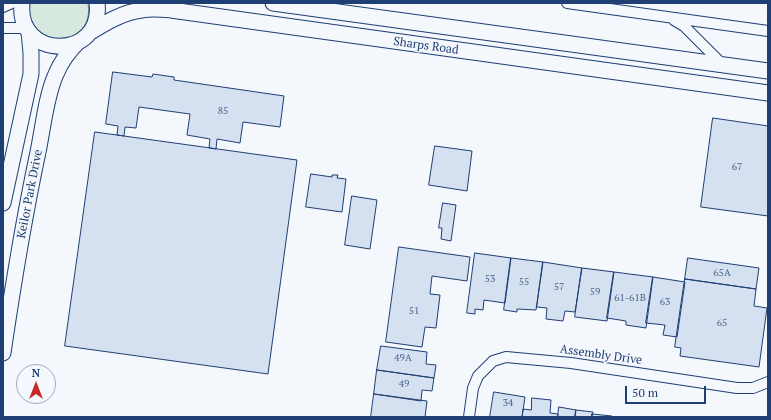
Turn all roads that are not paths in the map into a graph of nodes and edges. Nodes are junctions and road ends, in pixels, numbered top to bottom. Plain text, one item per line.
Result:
1 (12, 3) edge
2 (22, 3) edge
3 (97, 3) edge
4 (273, 3) edge
5 (567, 3) edge
6 (3, 7) edge
7 (671, 17) junction
8 (3, 28) edge
9 (28, 30) junction
10 (768, 31) edge
11 (84, 38) junction
12 (724, 66) junction
13 (768, 71) edge
14 (768, 93) edge
15 (3, 203) edge
16 (3, 353) edge
17 (768, 382) edge
18 (469, 417) edge

1 - 6 street
2 - 9 main road, Keilor Park Drive
3 - 11 main road
4 - 12 main road, Sharps Road
5 - 7 street
7 - 10 street
7 - 12 street
8 - 9 street
9 - 11 main road
9 - 15 main road, Keilor Park Drive
11 - 14 main road, Sharps Road
11 - 16 main road, Keilor Park Drive
12 - 13 main road, Sharps Road
17 - 18 street, Assembly Drive

